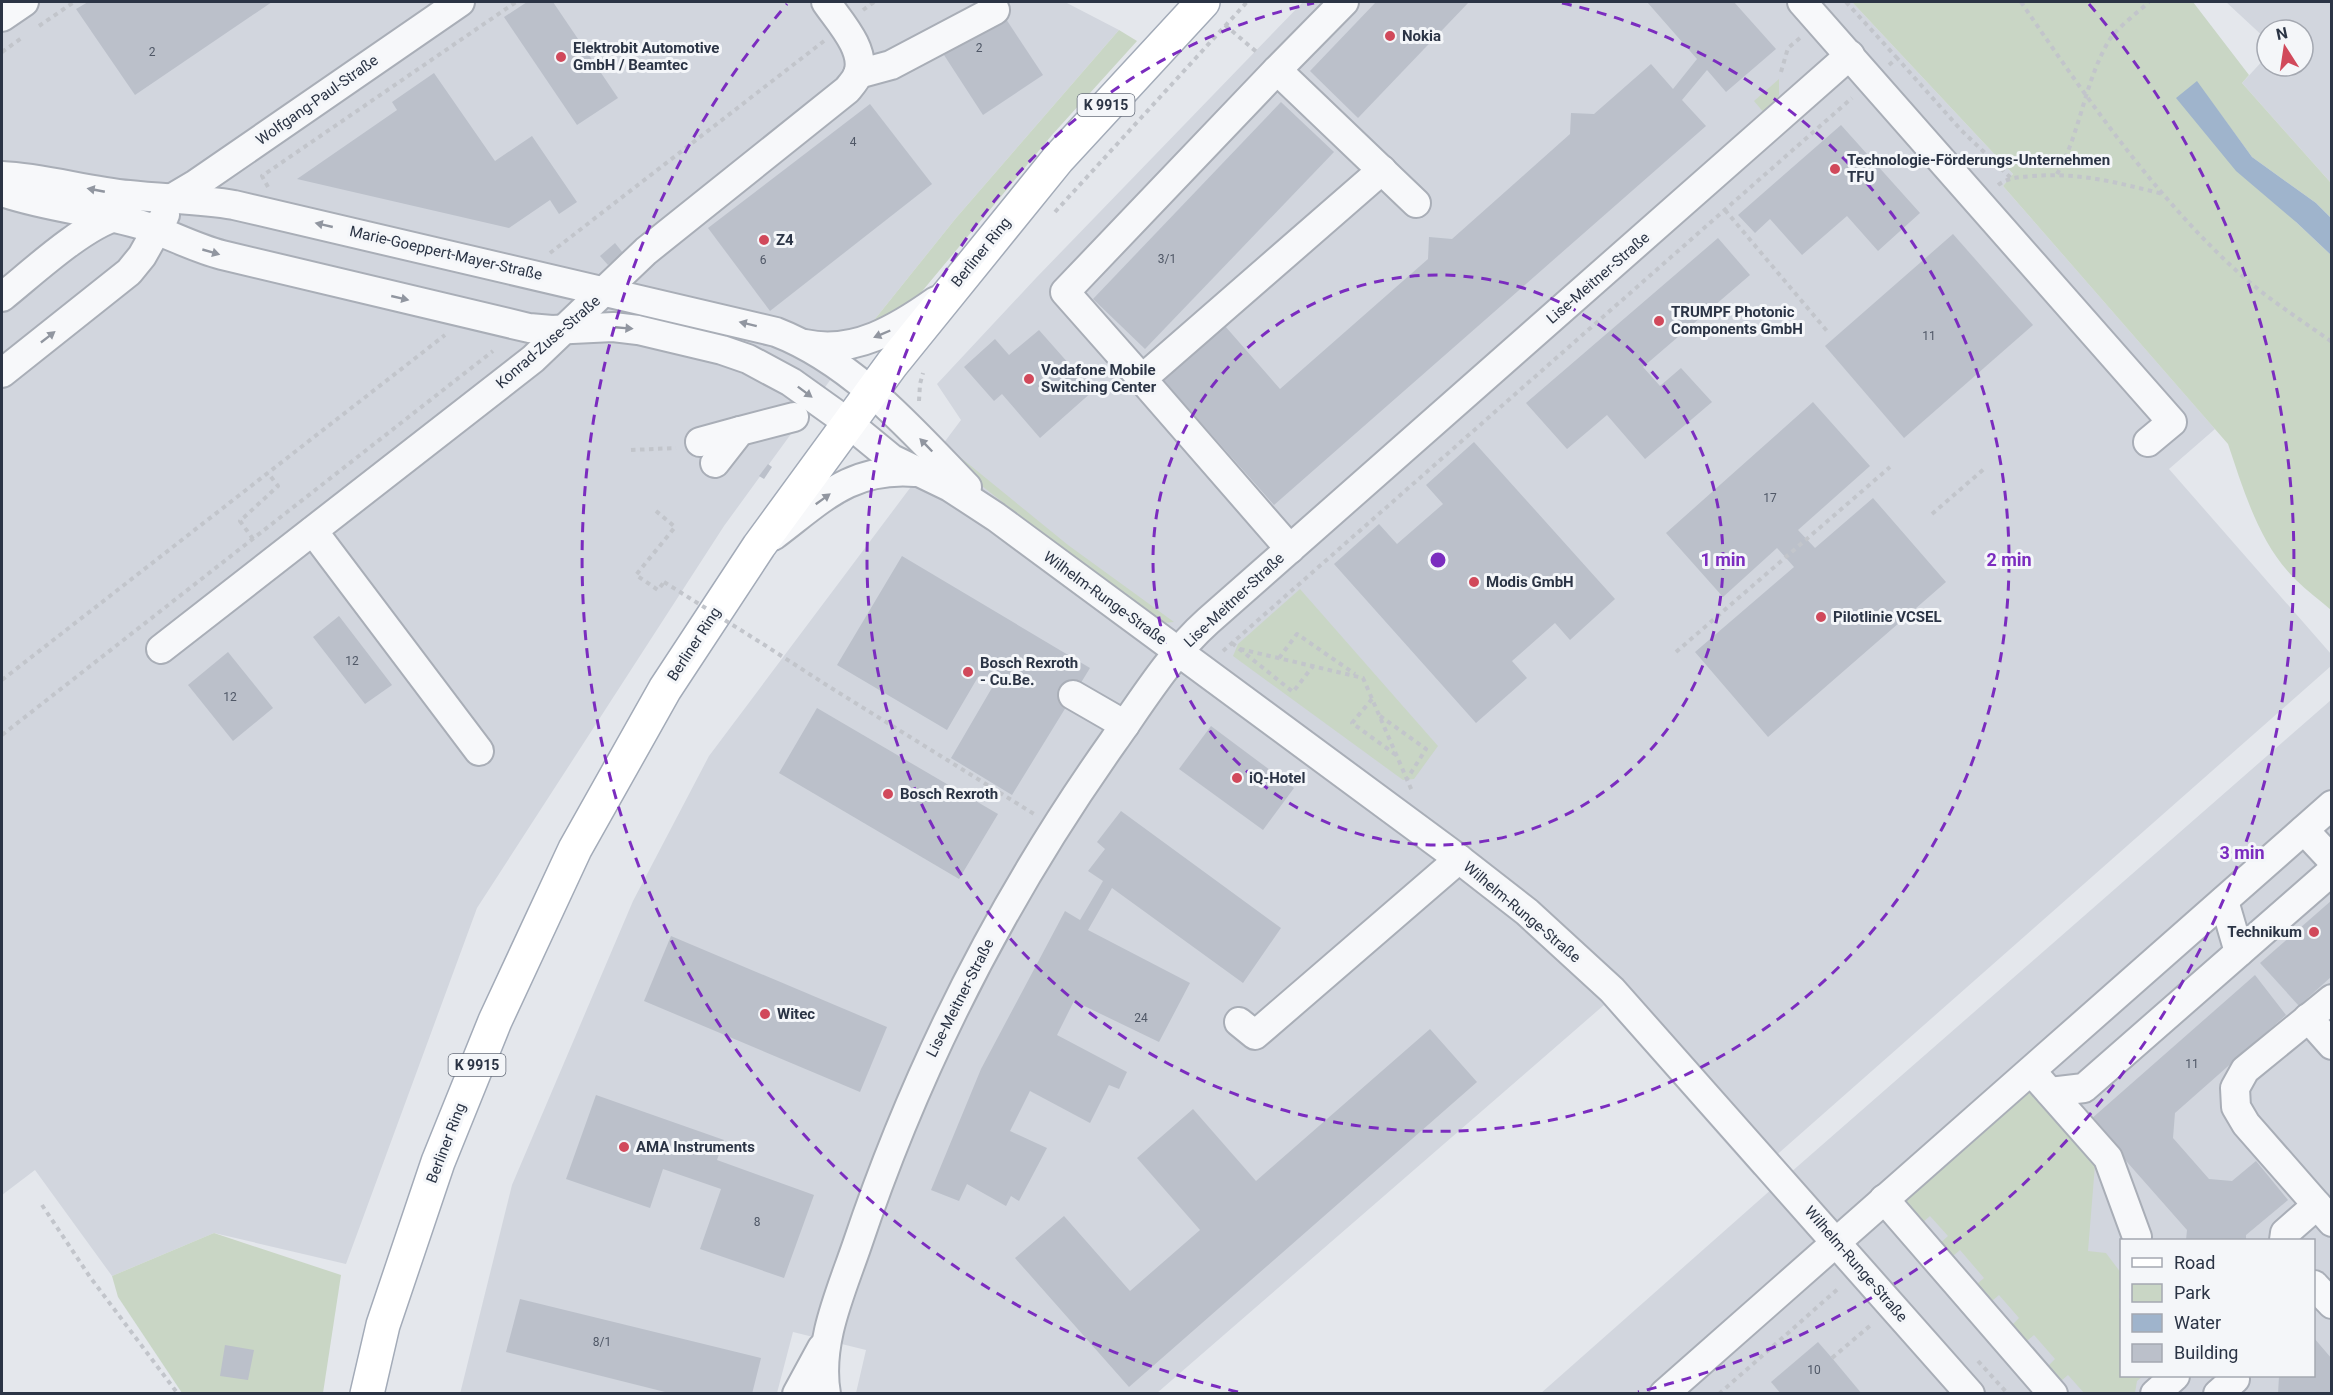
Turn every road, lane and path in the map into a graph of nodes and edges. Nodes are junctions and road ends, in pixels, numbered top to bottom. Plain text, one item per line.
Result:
1 (24, 2) edge
2 (460, 2) edge
3 (516, 2) edge
4 (826, 2) edge
5 (1203, 2) edge
6 (1247, 2) edge
7 (1344, 2) edge
8 (1802, 2) edge
9 (1846, 2) edge
10 (2021, 2) edge
11 (2149, 2) edge
12 (995, 10) dead end
13 (2, 17) edge
14 (1225, 25) junction
15 (843, 26) junction
16 (1850, 56) junction
17 (1897, 58) junction
18 (1277, 70) junction
19 (858, 74) junction
20 (1872, 80) junction
21 (2085, 96) junction
22 (1382, 170) junction
23 (2057, 174) junction
24 (2, 176) edge
25 (262, 176) dead end
26 (2, 192) edge
27 (2164, 194) junction
28 (175, 198) junction
29 (1416, 203) dead end
30 (1725, 210) junction
31 (1053, 214) dead end
32 (110, 218) junction
33 (156, 231) junction
34 (526, 272) junction
35 (606, 291) junction
36 (949, 292) junction
37 (2, 297) edge
38 (471, 315) junction
39 (565, 330) junction
40 (1827, 331) dead end
41 (2331, 342) edge
42 (803, 343) junction
43 (493, 351) dead end
44 (926, 370) dead end
45 (2, 373) edge
46 (1142, 380) junction
47 (870, 391) junction
48 (920, 401) dead end
49 (794, 417) dead end
50 (847, 422) junction
51 (2148, 442) dead end
52 (631, 450) dead end
53 (699, 451) joint
54 (1890, 467) dead end
55 (1984, 469) dead end
56 (268, 473) junction
57 (923, 474) junction
58 (656, 511) dead end
59 (1932, 514) dead end
60 (996, 517) junction
61 (313, 531) junction
62 (254, 539) junction
63 (759, 546) junction
64 (1290, 549) junction
65 (1232, 643) junction
66 (161, 649) dead end
67 (1240, 649) junction
68 (1223, 651) dead end
69 (1179, 652) junction
70 (1676, 652) dead end
71 (1279, 658) junction
72 (1313, 666) junction
73 (1358, 676) junction
74 (2, 680) edge
75 (1073, 695) dead end
76 (1372, 699) junction
77 (1380, 716) junction
78 (1125, 725) junction
79 (2, 735) edge
80 (479, 751) dead end
81 (1396, 755) junction
82 (1407, 779) junction
83 (1414, 794) dead end
84 (2331, 805) edge
85 (1055, 827) junction
86 (2304, 830) junction
87 (1459, 859) junction
88 (2331, 860) edge
89 (2331, 871) edge
90 (2224, 901) junction
91 (2239, 952) junction
92 (2331, 999) edge
93 (2308, 1018) junction
94 (1239, 1022) dead end
95 (2331, 1045) edge
96 (2031, 1071) junction
97 (2050, 1092) junction
98 (1884, 1199) junction
99 (42, 1204) dead end
100 (2324, 1214) edge
101 (2137, 1237) dead end
102 (2284, 1239) edge
103 (1836, 1241) junction
104 (2315, 1286) edge
105 (1840, 1287) dead end
106 (2331, 1304) edge
107 (1872, 1324) dead end
108 (825, 1344) junction
109 (1832, 1358) dead end
110 (2174, 1377) edge
111 (2232, 1377) edge
112 (178, 1394) edge
113 (367, 1394) edge
114 (797, 1394) edge
115 (826, 1394) edge
116 (1664, 1394) edge
117 (1719, 1394) edge
118 (1970, 1394) edge
119 (2053, 1394) edge
120 (2155, 1394) edge
121 (2218, 1394) edge

1 - 13 street
2 - 28 street, Wolfgang-Paul-Straße
3 - 25 path
4 - 15 street
5 - 36 main road, Berliner Ring / K 9915
6 - 14 path
7 - 18 street
8 - 16 street
9 - 17 path
10 - 21 path
11 - 21 path
12 - 19 street
14 - 18 path
14 - 31 path
15 - 19 street
15 - 34 path
16 - 20 street
16 - 64 street, Lise-Meitner-Straße
17 - 20 path
17 - 23 path
18 - 22 street
18 - 46 street
19 - 35 street, Konrad-Zuse-Straße
20 - 30 path
20 - 51 street
21 - 23 path
21 - 27 path
22 - 29 street
22 - 46 street
23 - 27 path
28 -> 24 street, Marie-Goeppert-Mayer-Straße
26 - 32 street
27 - 41 path
28 - 32 street, Wolfgang-Paul-Straße
28 - 33 street, Wolfgang-Paul-Straße
34 -> 28 street, Marie-Goeppert-Mayer-Straße
30 - 40 path
30 - 65 path
32 - 33 street
32 - 37 street, Wolfgang-Paul-Straße
33 -> 38 street
45 -> 33 street, Wolfgang-Paul-Straße
34 - 35 street, Marie-Goeppert-Mayer-Straße
35 - 39 street, Konrad-Zuse-Straße
42 -> 35 street, Marie-Goeppert-Mayer-Straße
36 -> 42 street
36 - 47 main road, Berliner Ring / K 9915
38 - 39 street
38 - 56 path
39 -> 50 street
39 - 61 street, Konrad-Zuse-Straße
42 - 47 street, Marie-Goeppert-Mayer-Straße
43 - 62 path
44 - 48 path
46 - 64 street
47 - 50 main road, Berliner Ring
60 -> 47 street, Wilhelm-Runge-Straße
49 - 53 street
50 - 57 street, Wilhelm-Runge-Straße
50 - 63 main road, Berliner Ring / K 9915
52 - 53 path
54 - 70 path
55 - 59 path
56 - 62 path
56 - 74 path
57 - 60 street, Wilhelm-Runge-Straße
63 -> 57 street, Wilhelm-Runge-Straße
58 - 85 path, bridge
60 - 69 street, Wilhelm-Runge-Straße
61 - 66 street, Konrad-Zuse-Straße
61 - 80 street
62 - 79 path
63 - 113 main road, Berliner Ring / K 9915
64 - 69 street, Lise-Meitner-Straße
65 - 67 path
65 - 68 path
67 - 71 path
67 - 72 path
69 - 78 street, Lise-Meitner-Straße
69 - 87 street, Wilhelm-Runge-Straße
71 - 72 path
71 - 73 path
72 - 73 path
73 - 76 path
75 - 78 street
76 - 77 path
76 - 81 path
77 - 81 path
77 - 82 path
78 - 85 street, Lise-Meitner-Straße
81 - 82 path
82 - 83 path
84 - 86 street
85 - 108 street, Lise-Meitner-Straße
86 - 88 street
86 - 90 street
87 - 94 street
87 - 103 street, Wilhelm-Runge-Straße
89 - 91 street
90 - 91 street
90 - 96 street
91 - 97 street
92 - 93 street
93 - 95 street
93 - 100 street
96 - 97 street
96 - 98 street
97 - 101 street
98 - 103 street
98 - 119 street
99 - 112 path
100 - 102 street
103 - 116 street
103 - 118 street, Wilhelm-Runge-Straße
104 - 106 street
105 - 117 path
107 - 109 path
108 - 114 street, Lise-Meitner-Straße
108 - 115 street, Lise-Meitner-Straße
110 - 120 street
111 - 121 street

